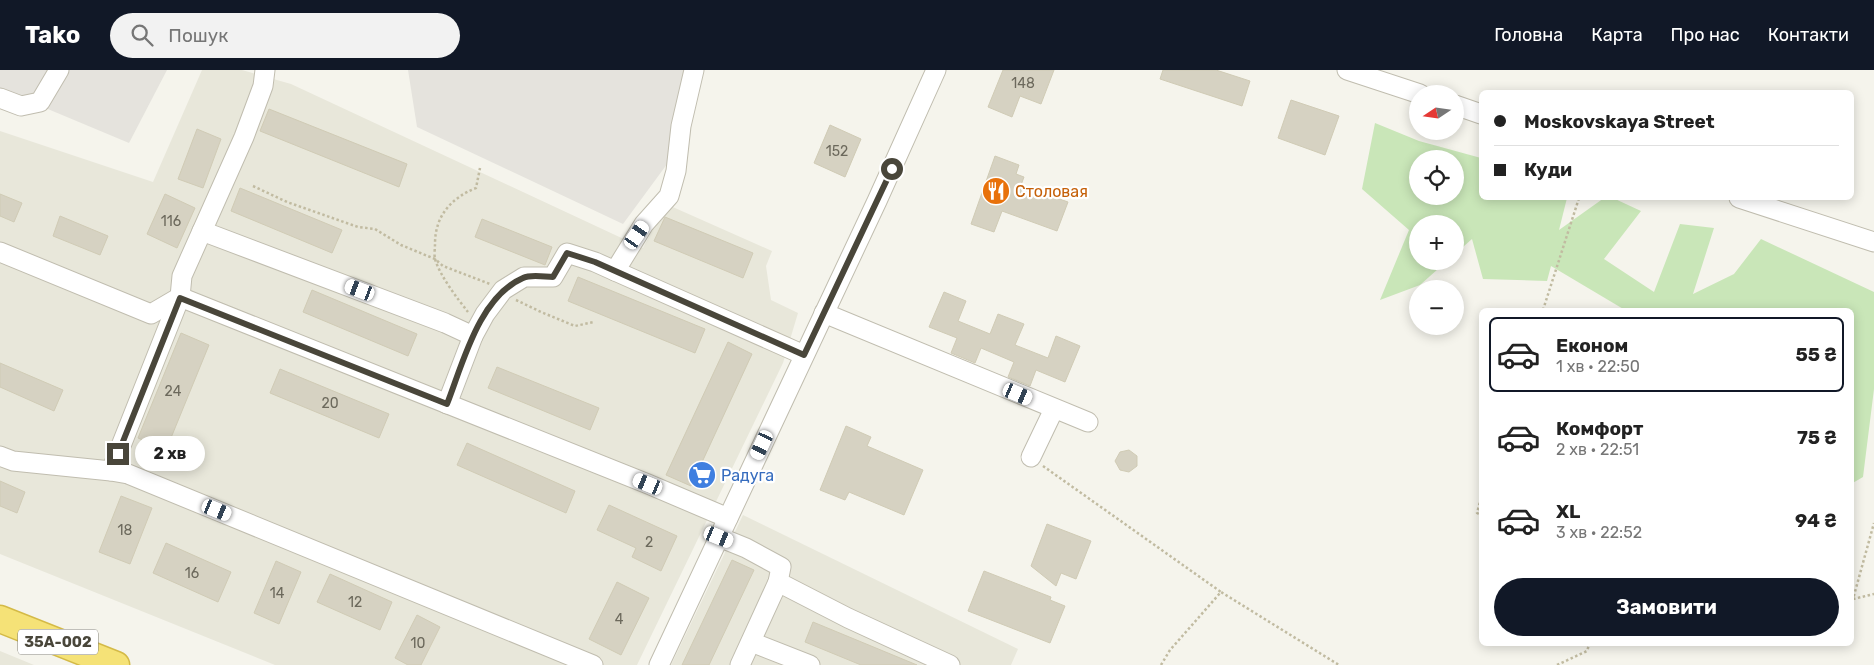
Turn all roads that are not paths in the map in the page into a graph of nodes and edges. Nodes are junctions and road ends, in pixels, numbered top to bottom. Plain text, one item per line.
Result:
1 (59, 70) edge
2 (265, 70) edge
3 (694, 70) edge
4 (936, 70) edge
5 (1347, 70) edge
6 (1409, 90) edge
7 (0, 98) edge
8 (1464, 108) edge
9 (1479, 113) edge
10 (1745, 200) edge
11 (202, 230) junction
12 (1874, 242) edge
13 (0, 252) edge
14 (615, 271) junction
15 (180, 298) junction
16 (824, 313) junction
17 (476, 330) junction
18 (804, 355) junction
19 (447, 404) junction
20 (1054, 409) junction
21 (1088, 422) dead end
22 (0, 456) edge
23 (1031, 457) road end
24 (111, 471) junction
25 (728, 518) junction
26 (719, 537) junction
27 (778, 582) junction
28 (0, 619) edge
29 (751, 642) junction
30 (116, 665) edge
31 (593, 665) edge
32 (659, 665) edge
33 (740, 665) edge
34 (810, 665) edge
35 (950, 665) edge

1 - 7 street
2 - 11 street
3 - 14 street
4 - 16 street
5 - 6 street
8 - 9 street
10 - 12 street
11 - 15 street
11 - 17 street
13 - 15 street
14 - 17 street
14 - 18 street
15 - 19 street
15 - 24 street
16 - 18 street
16 - 20 street
17 - 19 street
18 - 25 street
19 - 25 street
20 - 21 street
20 - 23 street
22 - 24 street
24 - 31 street
25 - 26 street
26 - 27 street
26 - 32 street
27 - 29 street
27 - 35 street
28 - 30 highway, 35А-002
29 - 33 street
29 - 34 street

